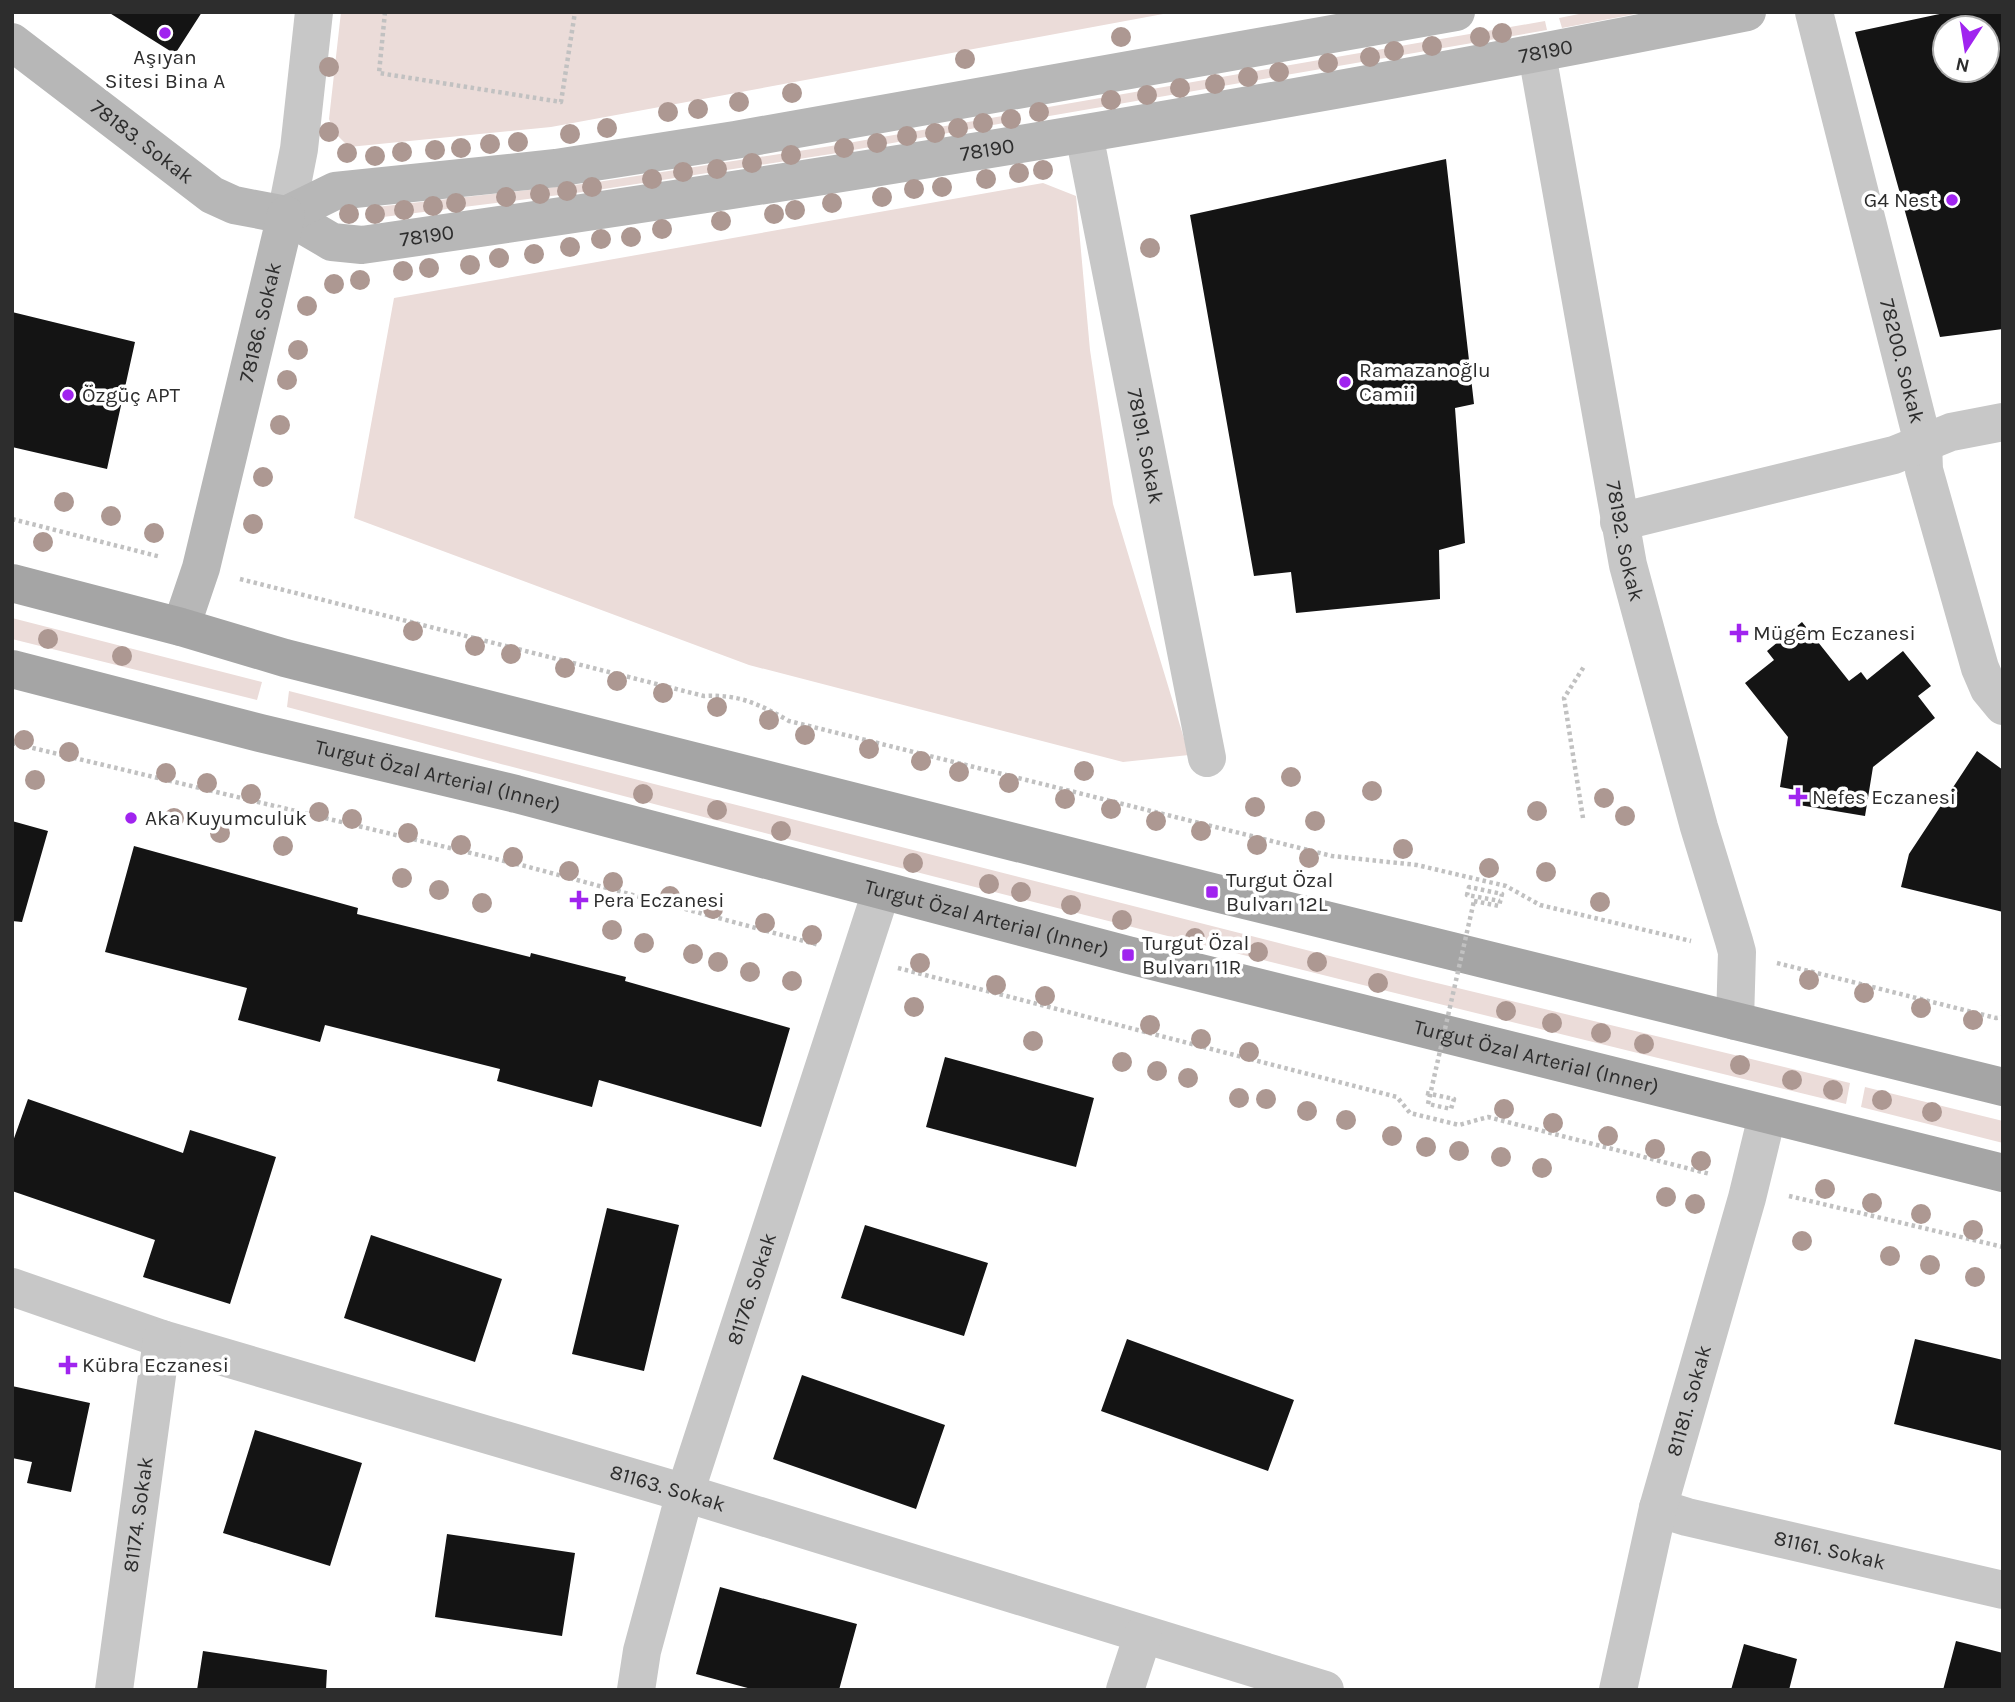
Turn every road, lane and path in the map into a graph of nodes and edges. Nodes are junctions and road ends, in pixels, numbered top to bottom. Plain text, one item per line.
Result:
1 (313, 12) edge
2 (385, 12) edge
3 (575, 12) edge
4 (1457, 12) edge
5 (1746, 12) edge
6 (1814, 12) edge
7 (12, 42) edge
8 (1537, 54) junction
9 (1084, 134) junction
10 (286, 215) junction
11 (2003, 422) edge
12 (1923, 443) junction
13 (12, 519) edge
14 (1619, 522) junction
15 (166, 558) dead end
16 (233, 577) dead end
17 (12, 583) edge
18 (181, 627) junction
19 (1585, 665) dead end
20 (12, 669) edge
21 (2003, 706) edge
22 (12, 743) edge
23 (1207, 758) dead end
24 (1583, 818) dead end
25 (881, 892) junction
26 (1500, 901) dead end
27 (1696, 943) dead end
28 (826, 947) dead end
29 (1768, 960) dead end
30 (899, 968) dead end
31 (2003, 1017) edge
32 (1735, 1021) junction
33 (2003, 1087) edge
34 (1426, 1093) dead end
35 (1767, 1116) junction
36 (2003, 1173) edge
37 (1721, 1177) dead end
38 (1780, 1194) dead end
39 (2003, 1247) edge
40 (12, 1287) edge
41 (162, 1339) junction
42 (685, 1493) junction
43 (1658, 1508) junction
44 (2003, 1590) edge
45 (1143, 1635) junction
46 (114, 1690) edge
47 (636, 1690) edge
48 (1125, 1690) edge
49 (1325, 1690) edge
50 (1618, 1690) edge

1 - 10 street, 78186. Sokak
2 - 3 path
4 - 10 street
5 - 8 street, 78190
6 - 12 street, 78200. Sokak
7 - 10 street, 78183. Sokak
8 - 9 street, 78190
8 - 14 street, 78192. Sokak
9 - 10 street, 78190
9 - 23 street, 78191. Sokak
10 - 18 street, 78186. Sokak
11 - 12 street
12 - 14 street
12 - 21 street, 78200. Sokak
13 - 15 path
14 - 32 street, 78192. Sokak
16 - 27 path
17 - 18 main road
18 - 32 main road
19 - 24 path
20 - 25 main road, Turgut Özal Arterial (Inner)
22 - 28 path
25 - 35 main road, Turgut Özal Arterial (Inner)
25 - 42 street, 81176. Sokak
26 - 34 path, bridge
29 - 31 path
30 - 37 path
32 - 33 main road
35 - 36 main road, Turgut Özal Arterial (Inner)
35 - 43 street, 81181. Sokak
38 - 39 path
40 - 41 street, 81163. Sokak
41 - 42 street, 81163. Sokak
41 - 46 street, 81174. Sokak
42 - 45 street, 81163. Sokak
42 - 47 street, 81176. Sokak
43 - 44 street, 81161. Sokak
43 - 50 street, 81181. Sokak
45 - 48 street
45 - 49 street, 81163. Sokak

